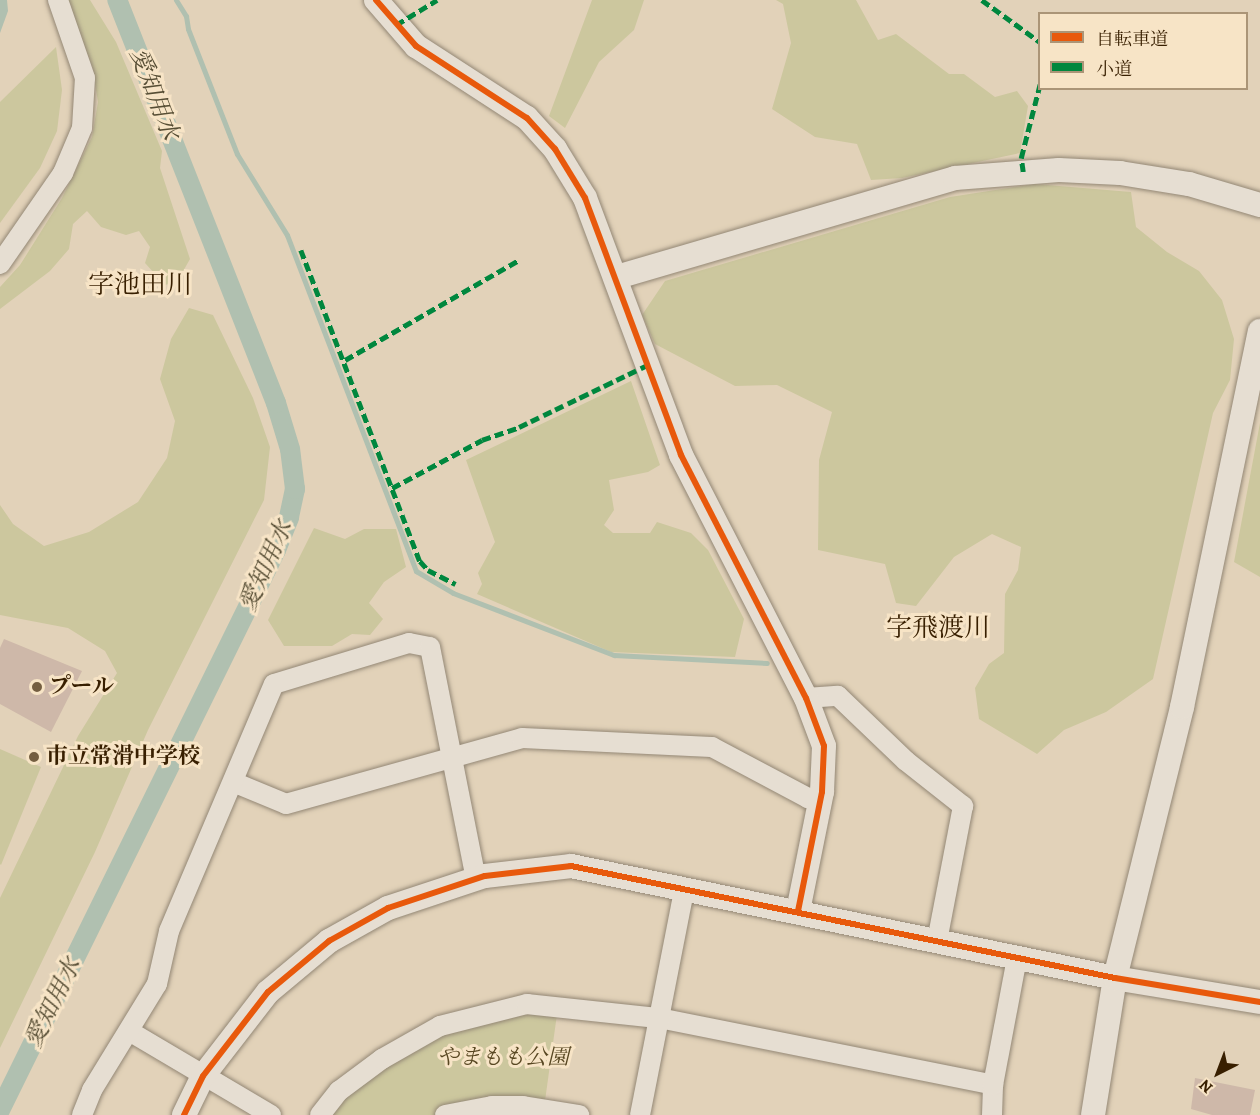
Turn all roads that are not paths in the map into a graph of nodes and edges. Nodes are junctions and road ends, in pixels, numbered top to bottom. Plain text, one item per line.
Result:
1 (58, 0) edge
2 (376, 0) edge
3 (1260, 205) edge
4 (0, 264) edge
5 (618, 277) junction
6 (1260, 332) edge
7 (806, 698) junction
8 (452, 757) junction
9 (232, 782) junction
10 (820, 800) junction
11 (476, 879) junction
12 (684, 891) junction
13 (798, 911) junction
14 (938, 941) junction
15 (1017, 958) junction
16 (1115, 978) junction
17 (1260, 1002) edge
18 (659, 1018) junction
19 (129, 1031) junction
20 (204, 1076) junction
21 (993, 1085) junction
22 (82, 1115) edge
23 (184, 1115) edge
24 (272, 1115) edge
25 (320, 1115) edge
26 (445, 1115) edge
27 (579, 1115) edge
28 (640, 1115) edge
29 (992, 1115) edge
30 (1094, 1115) edge

1 - 4 street
2 - 5 street
3 - 5 street
5 - 7 street
6 - 16 street
7 - 10 street
7 - 14 street
8 - 9 street
8 - 9 street
8 - 10 street
8 - 11 street
9 - 19 street
10 - 13 street
11 - 12 street
11 - 20 street
12 - 13 street
12 - 18 street
13 - 14 street
14 - 15 street
15 - 16 street
15 - 21 street
16 - 17 street
16 - 30 street
18 - 21 street
18 - 25 street
18 - 28 street
19 - 20 street
19 - 22 street
20 - 23 street
20 - 24 street
21 - 29 street
26 - 27 street

